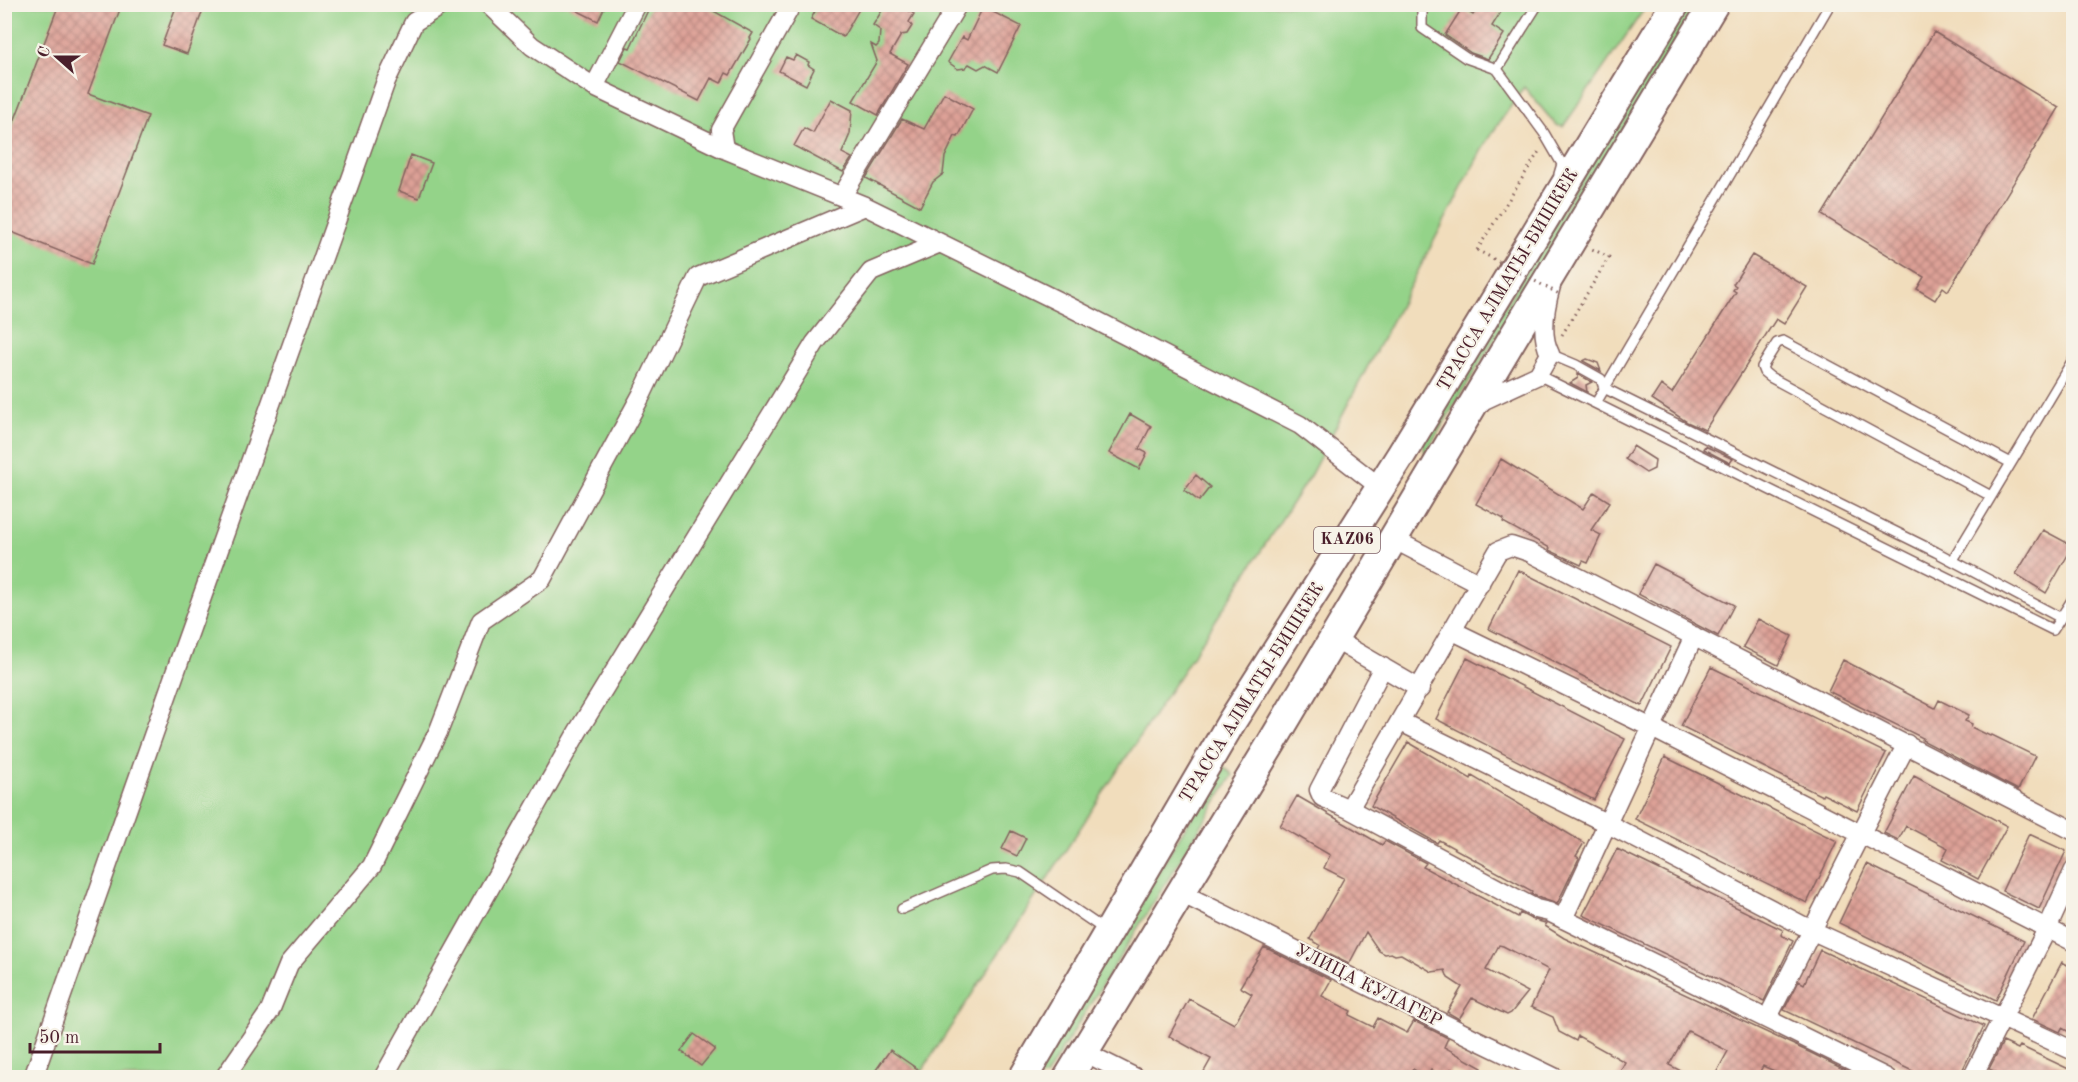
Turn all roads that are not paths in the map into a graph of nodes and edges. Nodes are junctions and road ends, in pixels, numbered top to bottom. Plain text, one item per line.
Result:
1 (443, 4) edge
2 (488, 4) edge
3 (636, 4) edge
4 (792, 4) edge
5 (958, 4) edge
6 (1422, 4) edge
7 (1538, 4) edge
8 (1675, 4) edge
9 (1714, 4) edge
10 (1830, 4) edge
11 (1497, 69) junction
12 (594, 87) junction
13 (724, 149) junction
14 (842, 196) junction
15 (1553, 205) junction
16 (865, 206) junction
17 (940, 243) junction
18 (1557, 264) junction
19 (1550, 354) junction
20 (2073, 358) edge
21 (1538, 375) junction
22 (1604, 388) junction
23 (1596, 403) junction
24 (1466, 416) junction
25 (2011, 463) junction
26 (1381, 488) junction
27 (1991, 496) junction
28 (1393, 539) junction
29 (1953, 560) junction
30 (1480, 584) junction
31 (2073, 597) edge
32 (2061, 618) junction
33 (1453, 631) junction
34 (1694, 636) junction
35 (1334, 639) junction
36 (1383, 667) junction
37 (1420, 689) junction
38 (1232, 721) junction
39 (1401, 722) junction
40 (1652, 728) junction
41 (1271, 744) junction
42 (1907, 744) junction
43 (1349, 809) junction
44 (1608, 824) junction
45 (2073, 831) edge
46 (1860, 833) junction
47 (2073, 870) edge
48 (1181, 893) junction
49 (902, 909) dead end
50 (1563, 919) junction
51 (2047, 929) junction
52 (1813, 931) junction
53 (1107, 932) junction
54 (2073, 942) edge
55 (1767, 1019) junction
56 (2002, 1020) junction
57 (2073, 1051) edge
58 (1084, 1052) junction
59 (33, 1077) edge
60 (224, 1077) edge
61 (383, 1077) edge
62 (1023, 1077) edge
63 (1068, 1077) edge
64 (1136, 1077) edge
65 (1556, 1077) edge
66 (1887, 1077) edge
67 (1972, 1077) edge

1 - 59 street
2 - 12 street
3 - 12 street
4 - 13 street
5 - 14 street
6 - 11 lane
7 - 11 lane
8 - 15 highway, ТРАССА АЛМАТЫ-БИШКЕК / KАZ06
9 - 18 highway, ТРАССА АЛМАТЫ-БИШКЕК / KАZ06
10 - 22 lane
11 - 15 lane
12 - 13 street
13 - 14 street
14 - 16 street
15 - 26 highway, ТРАССА АЛМАТЫ-БИШКЕК / KАZ06
16 - 17 street
16 - 60 street
17 - 26 street
17 - 61 street
18 - 19 street
18 - 24 highway, ТРАССА АЛМАТЫ-БИШКЕК / KАZ06
19 - 21 street
19 - 22 lane
20 - 25 lane
21 - 23 lane
21 - 24 street
22 - 23 lane
22 - 29 lane
23 - 32 lane
24 - 28 highway, ТРАССА АЛМАТЫ-БИШКЕК / KАZ06
25 - 27 lane
25 - 27 lane
26 - 38 highway, ТРАССА АЛМАТЫ-БИШКЕК / KАZ06
27 - 29 lane
28 - 30 street
28 - 35 highway, ТРАССА АЛМАТЫ-БИШКЕК / KАZ06
29 - 32 lane
30 - 33 street
30 - 34 street
31 - 32 lane
33 - 37 street
33 - 40 street
34 - 40 street
34 - 42 street
35 - 36 street
35 - 41 highway, ТРАССА АЛМАТЫ-БИШКЕК / KАZ06
36 - 37 street
36 - 43 street
37 - 39 street
38 - 41 highway
38 - 53 highway, ТРАССА АЛМАТЫ-БИШКЕК / KАZ06
39 - 43 street
39 - 44 street
40 - 44 street
40 - 46 street
41 - 48 highway, ТРАССА АЛМАТЫ-БИШКЕК / KАZ06
42 - 45 street
42 - 46 street
43 - 50 street
44 - 50 street
44 - 52 street
46 - 51 street
46 - 52 street
47 - 51 street
48 - 58 highway, ТРАССА АЛМАТЫ-БИШКЕК / KАZ06
48 - 65 street, УЛИЦА КУЛАГЕР
49 - 53 lane
50 - 55 street
51 - 54 street
51 - 56 street
52 - 55 street
52 - 56 street
53 - 62 highway, ТРАССА АЛМАТЫ-БИШКЕК / KАZ06
55 - 66 street
56 - 57 street
56 - 67 street
58 - 63 highway, ТРАССА АЛМАТЫ-БИШКЕК / KАZ06
58 - 64 street

